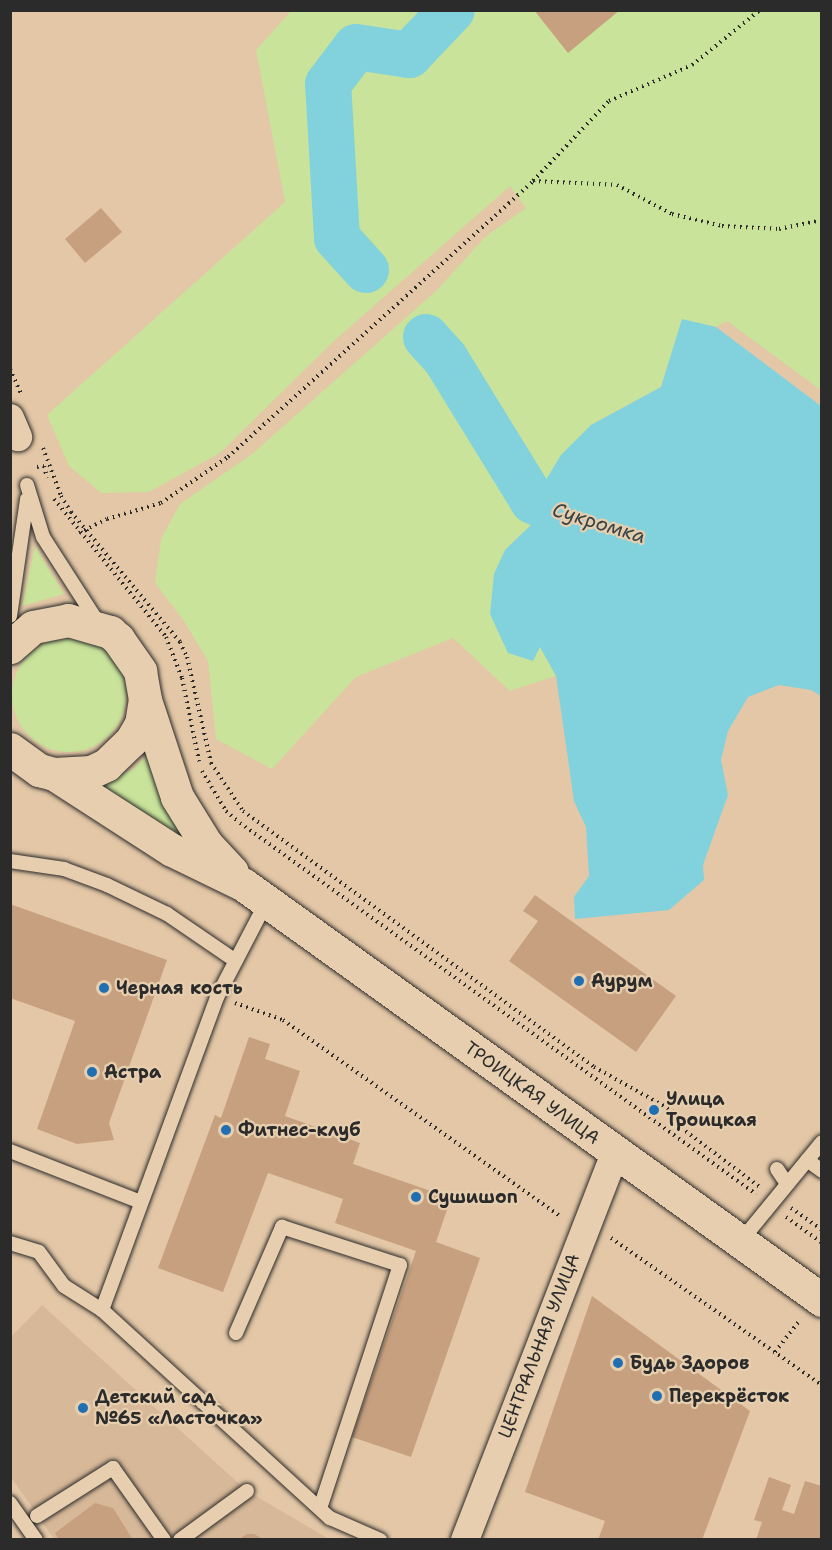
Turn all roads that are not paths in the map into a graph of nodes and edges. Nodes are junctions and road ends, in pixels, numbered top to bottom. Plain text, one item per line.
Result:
1 (10, 616) edge
2 (110, 632) junction
3 (10, 647) edge
4 (145, 700) junction
5 (10, 749) edge
6 (35, 772) edge
7 (10, 861) edge
8 (255, 893) junction
9 (236, 961) junction
10 (822, 1142) edge
11 (10, 1151) edge
12 (615, 1153) junction
13 (807, 1160) junction
14 (777, 1169) dead end
15 (822, 1170) edge
16 (787, 1184) junction
17 (141, 1202) junction
18 (740, 1242) junction
19 (10, 1243) edge
20 (820, 1299) edge
21 (102, 1310) junction
22 (237, 1333) dead end
23 (248, 1491) dead end
24 (10, 1503) edge
25 (320, 1508) junction
26 (37, 1516) dead end
27 (36, 1539) edge
28 (164, 1539) edge
29 (180, 1539) edge
30 (380, 1539) edge
31 (465, 1539) edge

1 - 2 lane
2 - 3 street
2 - 4 street
4 - 6 street
4 - 8 street
5 - 6 street
6 - 8 street
7 - 9 lane
8 - 9 lane
8 - 12 street, ТРОИЦКАЯ УЛИЦА
9 - 17 lane
10 - 13 lane
11 - 17 lane
12 - 18 street, ТРОИЦКАЯ УЛИЦА
12 - 31 street, ЦЕНТРАЛЬНАЯ УЛИЦА
13 - 15 lane
13 - 16 lane
14 - 16 lane
16 - 18 lane
17 - 21 lane
18 - 20 street, ТРОИЦКАЯ УЛИЦА
19 - 21 lane
21 - 25 lane
22 - 25 lane
23 - 29 lane
24 - 27 lane
25 - 30 lane
26 - 28 lane

